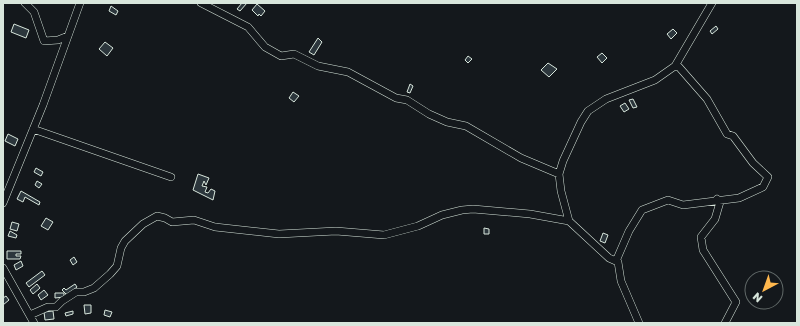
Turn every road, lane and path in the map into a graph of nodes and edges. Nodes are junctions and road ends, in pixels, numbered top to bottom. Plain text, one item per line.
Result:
1 (26, 3) edge
2 (80, 3) edge
3 (201, 3) edge
4 (712, 3) edge
5 (68, 36) junction
6 (675, 66) junction
7 (32, 129) junction
8 (559, 174) junction
9 (171, 177) dead end
10 (717, 199) junction
11 (3, 203) edge
12 (569, 221) junction
13 (616, 261) junction
14 (4, 271) edge
15 (30, 315) junction
16 (34, 323) edge
17 (639, 323) edge
18 (725, 323) edge

1 - 5 street
2 - 5 street
3 - 8 street
4 - 6 street
5 - 7 street
6 - 8 street
6 - 10 street
7 - 9 street
7 - 11 street
8 - 12 street
10 - 13 street
10 - 18 street
12 - 13 street
12 - 15 street
13 - 17 street
14 - 15 street
15 - 16 street

